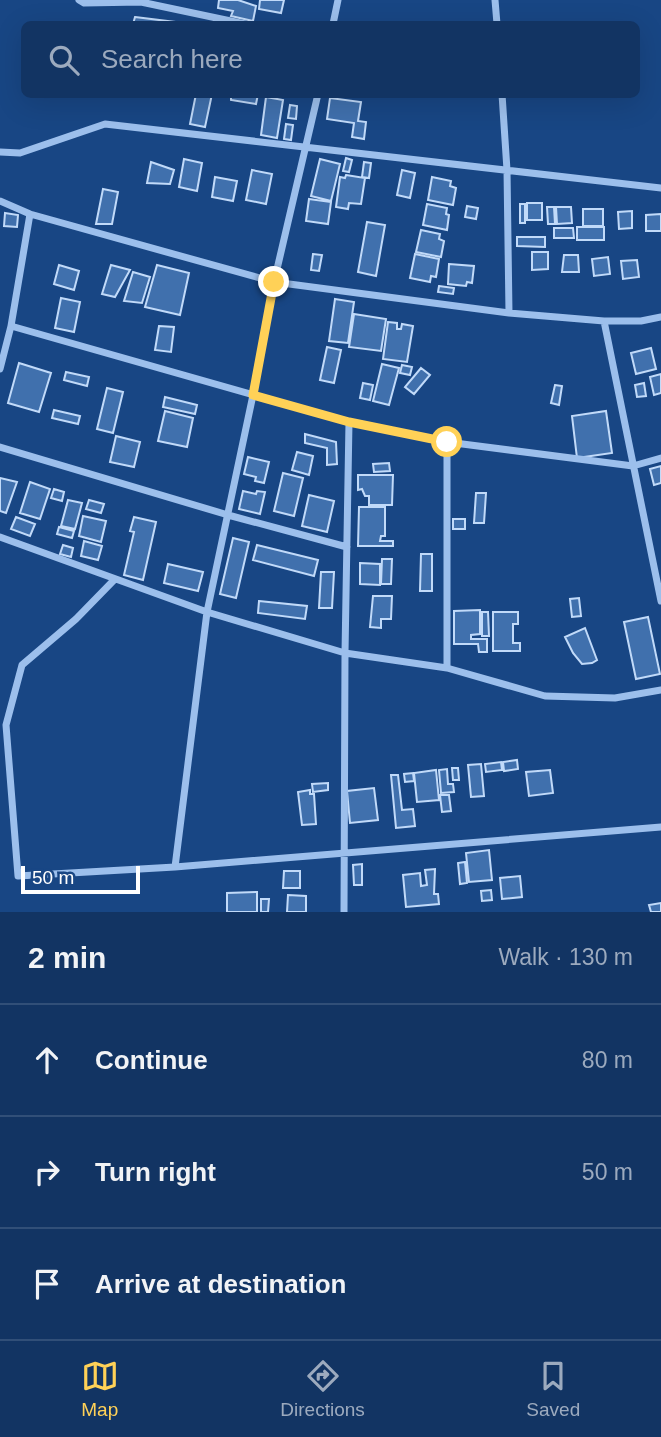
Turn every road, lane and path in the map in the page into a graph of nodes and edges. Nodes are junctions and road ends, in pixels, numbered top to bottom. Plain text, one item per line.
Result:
1 (79, 0) edge
2 (338, 0) edge
3 (495, 0) edge
4 (231, 21) edge
5 (334, 21) edge
6 (497, 21) edge
7 (317, 98) edge
8 (502, 98) edge
9 (306, 147) junction
10 (0, 152) edge
11 (507, 170) junction
12 (661, 188) edge
13 (0, 201) edge
14 (30, 214) junction
15 (274, 282) junction
16 (509, 313) junction
17 (661, 317) edge
18 (604, 321) junction
19 (10, 326) junction
20 (0, 369) edge
21 (253, 395) junction
22 (349, 422) junction
23 (447, 442) junction
24 (0, 447) edge
25 (661, 458) edge
26 (633, 466) junction
27 (228, 515) junction
28 (0, 537) edge
29 (347, 547) junction
30 (115, 579) junction
31 (661, 601) edge
32 (207, 612) junction
33 (345, 653) junction
34 (447, 668) junction
35 (661, 690) edge
36 (661, 827) edge
37 (344, 854) junction
38 (175, 867) junction
39 (344, 912) edge

1 - 4 street
2 - 5 street
3 - 6 street
7 - 9 street
8 - 11 street
9 - 10 street
9 - 11 street
9 - 15 street
11 - 12 street
11 - 16 street
13 - 14 street
14 - 15 street
14 - 19 street
15 - 16 street
15 - 21 street
16 - 18 street
17 - 18 street
18 - 26 street
19 - 20 street
19 - 21 street
21 - 22 street
21 - 27 street
22 - 23 street
22 - 29 street
23 - 26 street
23 - 34 street
24 - 27 street
25 - 26 street
26 - 31 street
27 - 29 street
27 - 32 street
28 - 30 street
29 - 33 street
30 - 32 street
30 - 38 street
32 - 33 street
32 - 38 street
33 - 34 street
33 - 37 street
34 - 35 street
36 - 37 street
37 - 38 street
37 - 39 street

